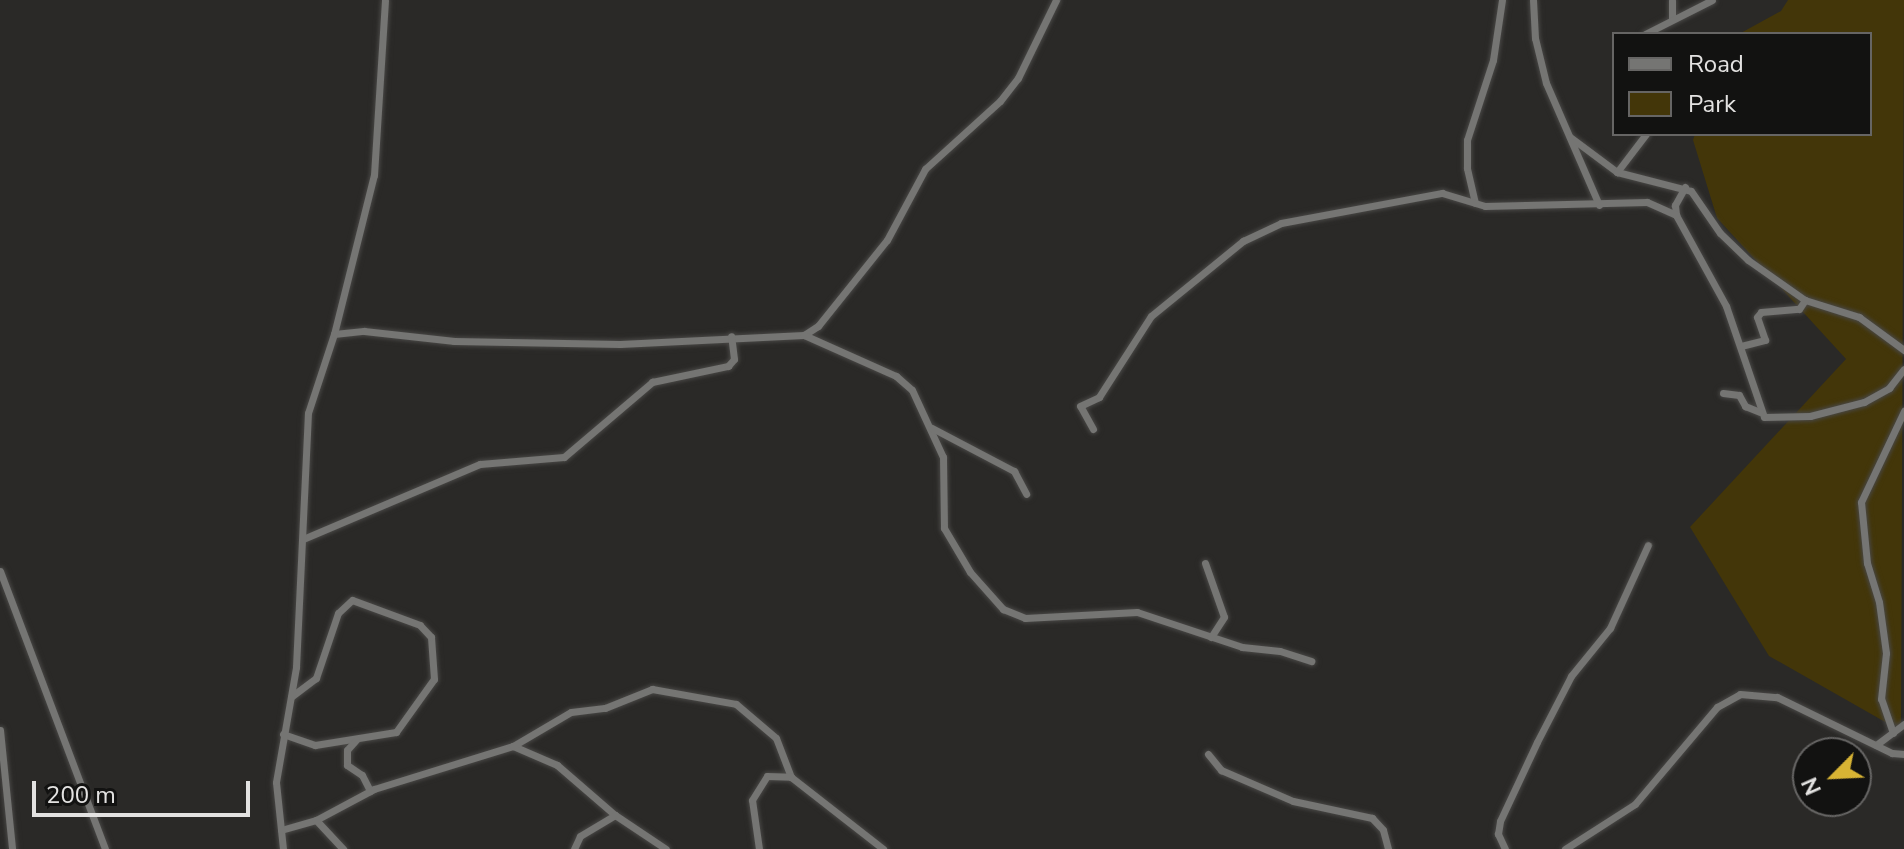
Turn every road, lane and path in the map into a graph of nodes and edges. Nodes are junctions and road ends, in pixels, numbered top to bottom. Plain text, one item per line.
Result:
1 (385, 0) edge
2 (1056, 0) edge
3 (1502, 0) edge
4 (1533, 0) edge
5 (1672, 0) edge
6 (1712, 0) edge
7 (1672, 18) junction
8 (1648, 32) edge
9 (1644, 136) edge
10 (1570, 137) junction
11 (1617, 172) junction
12 (1685, 187) junction
13 (1475, 203) junction
14 (1599, 205) junction
15 (1676, 215) junction
16 (1805, 300) junction
17 (334, 334) junction
18 (804, 335) junction
19 (731, 336) junction
20 (1741, 346) junction
21 (1904, 350) edge
22 (1904, 369) edge
23 (1723, 393) dead end
24 (1904, 411) edge
25 (1760, 412) junction
26 (931, 427) junction
27 (1093, 429) dead end
28 (1026, 494) dead end
29 (303, 539) junction
30 (1648, 545) dead end
31 (1205, 563) dead end
32 (0, 571) edge
33 (1211, 637) junction
34 (1311, 661) dead end
35 (291, 697) junction
36 (1904, 724) edge
37 (0, 730) edge
38 (1893, 733) junction
39 (283, 734) junction
40 (356, 740) junction
41 (1876, 745) junction
42 (513, 746) junction
43 (1208, 754) dead end
44 (1904, 754) edge
45 (791, 777) junction
46 (370, 791) junction
47 (615, 815) junction
48 (316, 820) junction
49 (281, 830) junction
50 (12, 849) edge
51 (105, 849) edge
52 (283, 849) edge
53 (343, 849) edge
54 (574, 849) edge
55 (666, 849) edge
56 (759, 849) edge
57 (883, 849) edge
58 (1388, 849) edge
59 (1505, 849) edge
60 (1565, 849) edge

1 - 17 street
2 - 18 street
3 - 13 street
4 - 10 street
5 - 7 street
6 - 7 street
7 - 8 street
9 - 11 street
10 - 11 street
10 - 14 street
11 - 12 street
12 - 15 street
12 - 16 street
13 - 14 street
13 - 27 street
14 - 15 street
15 - 20 street
16 - 20 street
16 - 21 street
17 - 19 street
17 - 29 street
18 - 19 street
18 - 26 street
19 - 29 street
20 - 25 street
22 - 25 street
23 - 25 street
24 - 38 street
26 - 28 street
26 - 33 street
29 - 35 street
30 - 59 street
31 - 33 street
32 - 51 street
33 - 34 street
35 - 39 street
35 - 40 street
36 - 38 street
37 - 50 street
38 - 41 street
39 - 40 street
39 - 49 street
40 - 46 street
41 - 44 street
41 - 60 street
42 - 45 street
42 - 46 street
42 - 47 street
43 - 58 street
45 - 56 street
45 - 57 street
46 - 48 street
47 - 54 street
47 - 55 street
48 - 49 street
48 - 53 street
49 - 52 street

